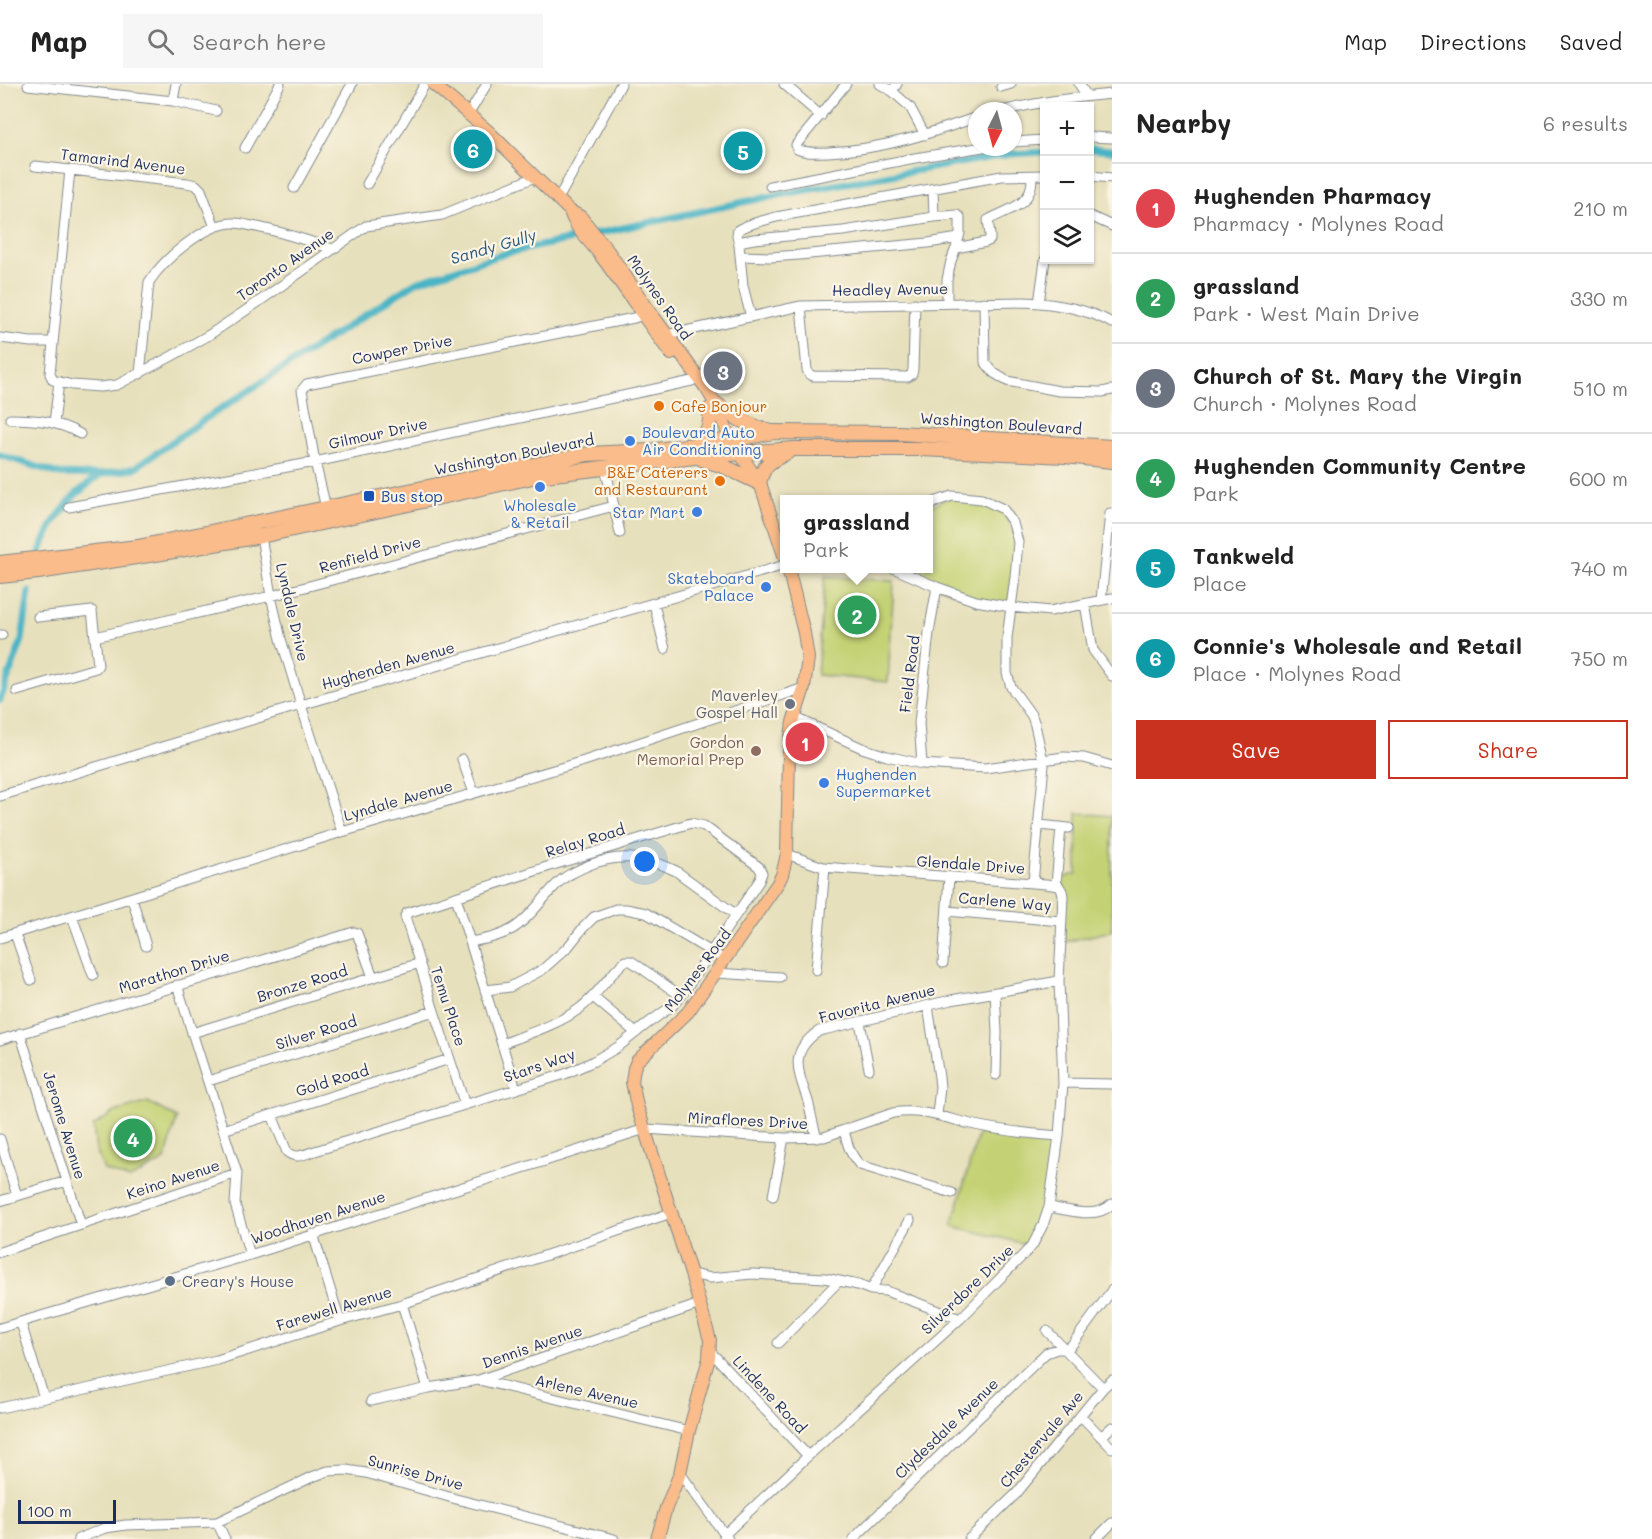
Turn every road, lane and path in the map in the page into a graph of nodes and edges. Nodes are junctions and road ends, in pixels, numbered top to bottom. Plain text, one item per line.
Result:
1 (176, 84) edge
2 (280, 84) edge
3 (352, 84) edge
4 (425, 84) edge
5 (434, 84) edge
6 (488, 84) edge
7 (621, 84) edge
8 (784, 84) edge
9 (880, 84) edge
10 (1011, 84) edge
11 (1079, 84) edge
12 (28, 85) edge
13 (841, 85) edge
14 (1001, 87) dead end
15 (894, 88) edge
16 (113, 89) edge
17 (1112, 94) edge
18 (1087, 96) junction
19 (173, 100) junction
20 (1022, 106) edge
21 (216, 111) dead end
22 (468, 115) junction
23 (821, 116) junction
24 (968, 120) edge
25 (925, 135) junction
26 (1094, 136) edge
27 (1112, 138) edge
28 (1040, 140) edge
29 (1022, 141) edge
30 (245, 148) dead end
31 (968, 149) edge
32 (35, 166) dead end
33 (70, 170) junction
34 (1032, 176) junction
35 (1040, 176) edge
36 (1094, 176) edge
37 (535, 177) junction
38 (1112, 178) edge
39 (367, 184) dead end
40 (770, 186) dead end
41 (294, 188) dead end
42 (933, 189) junction
43 (558, 199) junction
44 (934, 217) junction
45 (1094, 218) edge
46 (1112, 226) edge
47 (215, 227) junction
48 (957, 243) junction
49 (739, 245) junction
50 (333, 249) junction
51 (605, 253) junction
52 (740, 256) junction
53 (1044, 264) edge
54 (984, 302) junction
55 (915, 303) junction
56 (947, 303) junction
57 (1039, 303) junction
58 (801, 306) junction
59 (642, 315) junction
60 (751, 317) junction
61 (1112, 323) edge
62 (667, 335) junction
63 (0, 338) edge
64 (52, 342) junction
65 (140, 374) junction
66 (692, 381) junction
67 (59, 382) junction
68 (1112, 390) edge
69 (712, 406) junction
70 (10, 419) dead end
71 (54, 423) junction
72 (774, 432) junction
73 (80, 434) dead end
74 (732, 440) junction
75 (1112, 447) edge
76 (794, 449) junction
77 (695, 451) junction
78 (740, 453) junction
79 (1112, 461) edge
80 (315, 462) junction
81 (605, 467) junction
82 (759, 483) junction
83 (933, 504) edge
84 (614, 506) junction
85 (69, 507) dead end
86 (1110, 513) dead end
87 (328, 515) junction
88 (620, 533) dead end
89 (261, 536) junction
90 (780, 544) edge
91 (0, 563) edge
92 (780, 566) edge
93 (789, 573) edge
94 (904, 573) edge
95 (0, 576) edge
96 (937, 587) junction
97 (271, 596) junction
98 (1112, 598) edge
99 (1101, 600) junction
100 (654, 604) junction
101 (1085, 604) junction
102 (1011, 607) junction
103 (38, 617) dead end
104 (95, 637) junction
105 (665, 648) dead end
106 (1112, 676) edge
107 (804, 688) junction
108 (17, 691) dead end
109 (301, 705) junction
110 (794, 717) junction
111 (462, 759) dead end
112 (1044, 763) junction
113 (922, 764) junction
114 (1112, 766) edge
115 (474, 794) junction
116 (0, 796) edge
117 (1039, 825) junction
118 (342, 832) junction
119 (621, 844) junction
120 (788, 854) junction
121 (627, 857) junction
122 (553, 865) junction
123 (825, 867) junction
124 (762, 873) joint
125 (949, 877) junction
126 (561, 879) junction
127 (1033, 883) junction
128 (1056, 885) junction
129 (456, 897) junction
130 (132, 898) junction
131 (947, 911) junction
132 (735, 914) junction
133 (72, 916) junction
134 (405, 916) joint
135 (1061, 921) junction
136 (15, 934) junction
137 (0, 938) edge
138 (470, 942) junction
139 (147, 946) dead end
140 (711, 951) junction
141 (725, 960) junction
142 (420, 963) junction
143 (943, 963) dead end
144 (816, 970) dead end
145 (716, 973) junction
146 (93, 975) dead end
147 (373, 977) junction
148 (780, 977) dead end
149 (31, 980) dead end
150 (1059, 981) junction
151 (177, 985) junction
152 (486, 990) junction
153 (994, 992) junction
154 (681, 996) junction
155 (593, 997) junction
156 (928, 1006) junction
157 (434, 1011) junction
158 (860, 1022) junction
159 (20, 1033) junction
160 (192, 1033) junction
161 (636, 1033) junction
162 (0, 1040) edge
163 (502, 1044) junction
164 (450, 1059) junction
165 (869, 1069) dead end
166 (996, 1075) dead end
167 (208, 1082) junction
168 (1063, 1083) junction
169 (1112, 1084) edge
170 (516, 1089) junction
171 (465, 1105) junction
172 (272, 1115) junction
173 (937, 1115) junction
174 (645, 1129) junction
175 (223, 1130) junction
176 (844, 1130) junction
177 (1059, 1136) junction
178 (784, 1138) junction
179 (816, 1138) junction
180 (0, 1139) edge
181 (237, 1173) junction
182 (67, 1181) junction
183 (952, 1193) dead end
184 (17, 1196) junction
185 (773, 1196) dead end
186 (0, 1201) edge
187 (1112, 1204) edge
188 (1049, 1207) junction
189 (671, 1213) junction
190 (910, 1220) dead end
191 (81, 1225) junction
192 (313, 1234) junction
193 (0, 1252) edge
194 (250, 1255) junction
195 (691, 1274) junction
196 (839, 1281) junction
197 (871, 1290) junction
198 (1112, 1290) edge
199 (402, 1304) junction
200 (700, 1304) junction
201 (960, 1319) junction
202 (340, 1321) junction
203 (21, 1323) junction
204 (0, 1328) edge
205 (1047, 1331) dead end
206 (778, 1343) dead end
207 (1065, 1349) junction
208 (710, 1351) junction
209 (478, 1380) junction
210 (1112, 1380) edge
211 (428, 1388) junction
212 (1103, 1388) junction
213 (44, 1398) junction
214 (371, 1401) dead end
215 (0, 1408) edge
216 (1081, 1416) junction
217 (1112, 1427) edge
218 (689, 1431) junction
219 (1101, 1437) junction
220 (1112, 1448) edge
221 (807, 1456) junction
222 (680, 1473) junction
223 (217, 1522) junction
224 (1112, 1523) edge
225 (726, 1537) edge
226 (78, 1539) edge
227 (225, 1539) edge
228 (614, 1539) edge
229 (657, 1539) edge
230 (853, 1539) edge
231 (969, 1539) edge
232 (1096, 1539) edge

1 - 19 street
2 - 30 street
3 - 41 street
4 - 39 street
5 - 22 main road, Molynes Road
6 - 22 street
7 - 43 street
8 - 23 street
9 - 15 street
10 - 14 street
11 - 18 street
12 - 16 street
13 - 23 street
15 - 25 street
16 - 19 street
17 - 18 street
18 - 20 street
19 - 21 street
22 - 37 main road, Molynes Road
23 - 25 street
24 - 25 street
26 - 27 street
28 - 29 street
31 - 40 street
32 - 33 street, Tamarind Avenue
33 - 47 street, Tamarind Avenue
33 - 64 street
34 - 35 street
34 - 42 street
34 - 48 street
36 - 38 street
37 - 43 main road, Molynes Road
37 - 50 street, Toronto Avenue
42 - 44 street
42 - 49 street
43 - 51 main road, Molynes Road
44 - 48 street
44 - 49 street
45 - 46 street
47 - 50 street
47 - 65 street
48 - 52 street
48 - 56 street
49 - 52 street
50 - 65 street, Toronto Avenue
51 - 59 main road, Molynes Road
51 - 62 main road, Molynes Road
52 - 60 street
53 - 57 street
54 - 56 street, Headley Avenue
54 - 57 street, Headley Avenue
54 - 68 street
55 - 56 street, Headley Avenue
55 - 58 street, Headley Avenue
55 - 58 street
57 - 61 street, Headley Avenue
58 - 60 street, Headley Avenue
59 - 66 main road, Molynes Road
59 - 80 street, Cowper Drive
60 - 62 street, Headley Avenue
62 - 69 main road, Molynes Road
63 - 64 street
64 - 67 street
65 - 67 street, Toronto Avenue
66 - 69 main road, Molynes Road
66 - 80 street, Gilmour Drive
67 - 71 street
69 - 72 highway
69 - 74 main road, Molynes Road
69 - 77 highway
70 - 71 street
71 - 73 street
72 - 74 highway, Washington Boulevard
72 - 75 highway, Washington Boulevard
74 - 77 highway, Washington Boulevard
74 - 78 main road, Molynes Road
76 - 78 highway, Washington Boulevard
76 - 79 highway, Washington Boulevard
76 - 82 highway
77 - 78 highway, Washington Boulevard
77 - 81 highway, Washington Boulevard
77 - 82 highway
77 - 87 highway, Washington Boulevard
78 - 82 main road, Molynes Road
80 - 85 street, Gilmour Drive
80 - 87 street, Cowper Drive
81 - 84 street
81 - 87 highway, Washington Boulevard
82 - 90 main road, Molynes Road
83 - 102 street
84 - 88 street
84 - 97 street, Renfield Drive
86 - 99 street
87 - 89 highway, Washington Boulevard
87 - 91 highway, Washington Boulevard
89 - 95 highway, Washington Boulevard
89 - 97 street, Lyndale Drive
92 - 100 street, Hughenden Avenue
93 - 107 main road, Molynes Road
94 - 96 street
96 - 102 street
96 - 113 street, Field Road
97 - 104 street, Renfield Drive
97 - 109 street, Lyndale Drive
98 - 99 street
99 - 101 street
100 - 105 street
100 - 109 street, Hughenden Avenue
101 - 102 street
101 - 106 street
102 - 112 street
103 - 104 street
104 - 108 street
107 - 110 main road, Molynes Road
107 - 115 street, Lyndale Avenue
109 - 116 street, Hughenden Avenue
109 - 118 street, Lyndale Drive
110 - 113 street
110 - 120 main road, Molynes Road
111 - 115 street
112 - 113 street
112 - 114 street
112 - 117 street
115 - 118 street, Lyndale Avenue
117 - 127 street
117 - 128 street
118 - 130 street, Lyndale Avenue
119 - 121 street
119 - 122 street, Relay Road
119 - 124 street, Relay Road
120 - 123 street, Glendale Drive
120 - 141 main road, Molynes Road
121 - 126 street
121 - 132 street
122 - 126 street
122 - 129 street, Relay Road
123 - 125 street, Glendale Drive
123 - 144 street
124 - 132 street, Stars Way
125 - 127 street, Glendale Drive
125 - 131 street
126 - 138 street
127 - 128 street, Glendale Drive
128 - 135 street
129 - 134 street, Relay Road
129 - 138 street
130 - 133 street, Lyndale Avenue
130 - 139 street
131 - 135 street, Carlene Way
131 - 143 street
132 - 140 street, Stars Way
133 - 136 street, Lyndale Avenue
133 - 146 street
134 - 142 street, Temu Place
135 - 150 street
136 - 137 street, Lyndale Avenue
136 - 149 street
138 - 152 street
140 - 141 street
140 - 152 street
140 - 154 street, Stars Way
141 - 145 main road, Molynes Road
142 - 147 street, Bronze Road
142 - 157 street, Temu Place
145 - 148 street
145 - 174 main road, Molynes Road
147 - 151 street, Marathon Drive
147 - 160 street, Bronze Road
150 - 153 street, Favorita Avenue
150 - 168 street, Silverdore Drive
151 - 159 street, Marathon Drive
151 - 160 street, Keino Avenue
152 - 163 street
153 - 156 street, Favorita Avenue
153 - 166 street
154 - 155 street
154 - 161 street, Stars Way
155 - 161 street
155 - 163 street
156 - 158 street, Favorita Avenue
156 - 173 street
157 - 164 street, Temu Place
157 - 167 street, Silver Road
158 - 165 street
158 - 179 street, Favorita Avenue
159 - 162 street, Marathon Drive
159 - 182 street, Jerome Avenue
160 - 167 street, Keino Avenue
161 - 170 street, Stars Way
163 - 170 street
164 - 171 street, Temu Place
164 - 172 street, Gold Road
167 - 175 street, Keino Avenue
168 - 169 street
168 - 177 street, Silverdore Drive
170 - 171 street, Stars Way
171 - 172 street, Stars Way
172 - 175 street, Gold Road
173 - 176 street, Miraflores Drive
173 - 177 street, Miraflores Drive
174 - 178 street, Miraflores Drive
174 - 189 main road, Molynes Road
174 - 192 street, Woodhaven Avenue
175 - 181 street, Keino Avenue
176 - 179 street, Miraflores Drive
176 - 183 street
177 - 188 street, Silverdore Drive
178 - 179 street, Miraflores Drive
178 - 185 street
180 - 184 street
181 - 191 street, Keino Avenue
181 - 194 street
182 - 184 street
182 - 191 street, Jerome Avenue
184 - 186 street
187 - 188 street
188 - 201 street, Silverdore Drive
189 - 195 main road, Molynes Road
189 - 199 street, Farewell Avenue
190 - 197 street
191 - 193 street, Keino Avenue
192 - 194 street, Woodhaven Avenue
192 - 202 street
194 - 203 street, Woodhaven Avenue
195 - 196 street
195 - 200 main road, Molynes Road
196 - 197 street
196 - 206 street
197 - 201 street
198 - 207 street
199 - 202 street, Farewell Avenue
199 - 211 street
200 - 208 main road, Molynes Road
200 - 209 street, Dennis Avenue
201 - 221 street, Silverdore Drive
202 - 213 street, Farewell Avenue
203 - 204 street, Woodhaven Avenue
203 - 213 street
205 - 207 street, Chestervale Ave
207 - 212 street, Chestervale Ave
207 - 230 street, Clydesdale Avenue
208 - 218 main road, Molynes Road
208 - 221 street, Lindene Road
209 - 211 street, Dennis Avenue
209 - 218 street, Arlene Avenue
210 - 212 street
211 - 214 street, Dennis Avenue
212 - 216 street, Chestervale Ave
213 - 215 street, Farewell Avenue
216 - 219 street
216 - 231 street, Chestervale Ave
217 - 219 street
218 - 222 main road, Molynes Road
219 - 220 street
221 - 225 street, Silverdore Drive
222 - 225 street
222 - 229 main road, Molynes Road
223 - 226 street
223 - 227 street
223 - 228 street, Sunrise Drive
224 - 232 street

